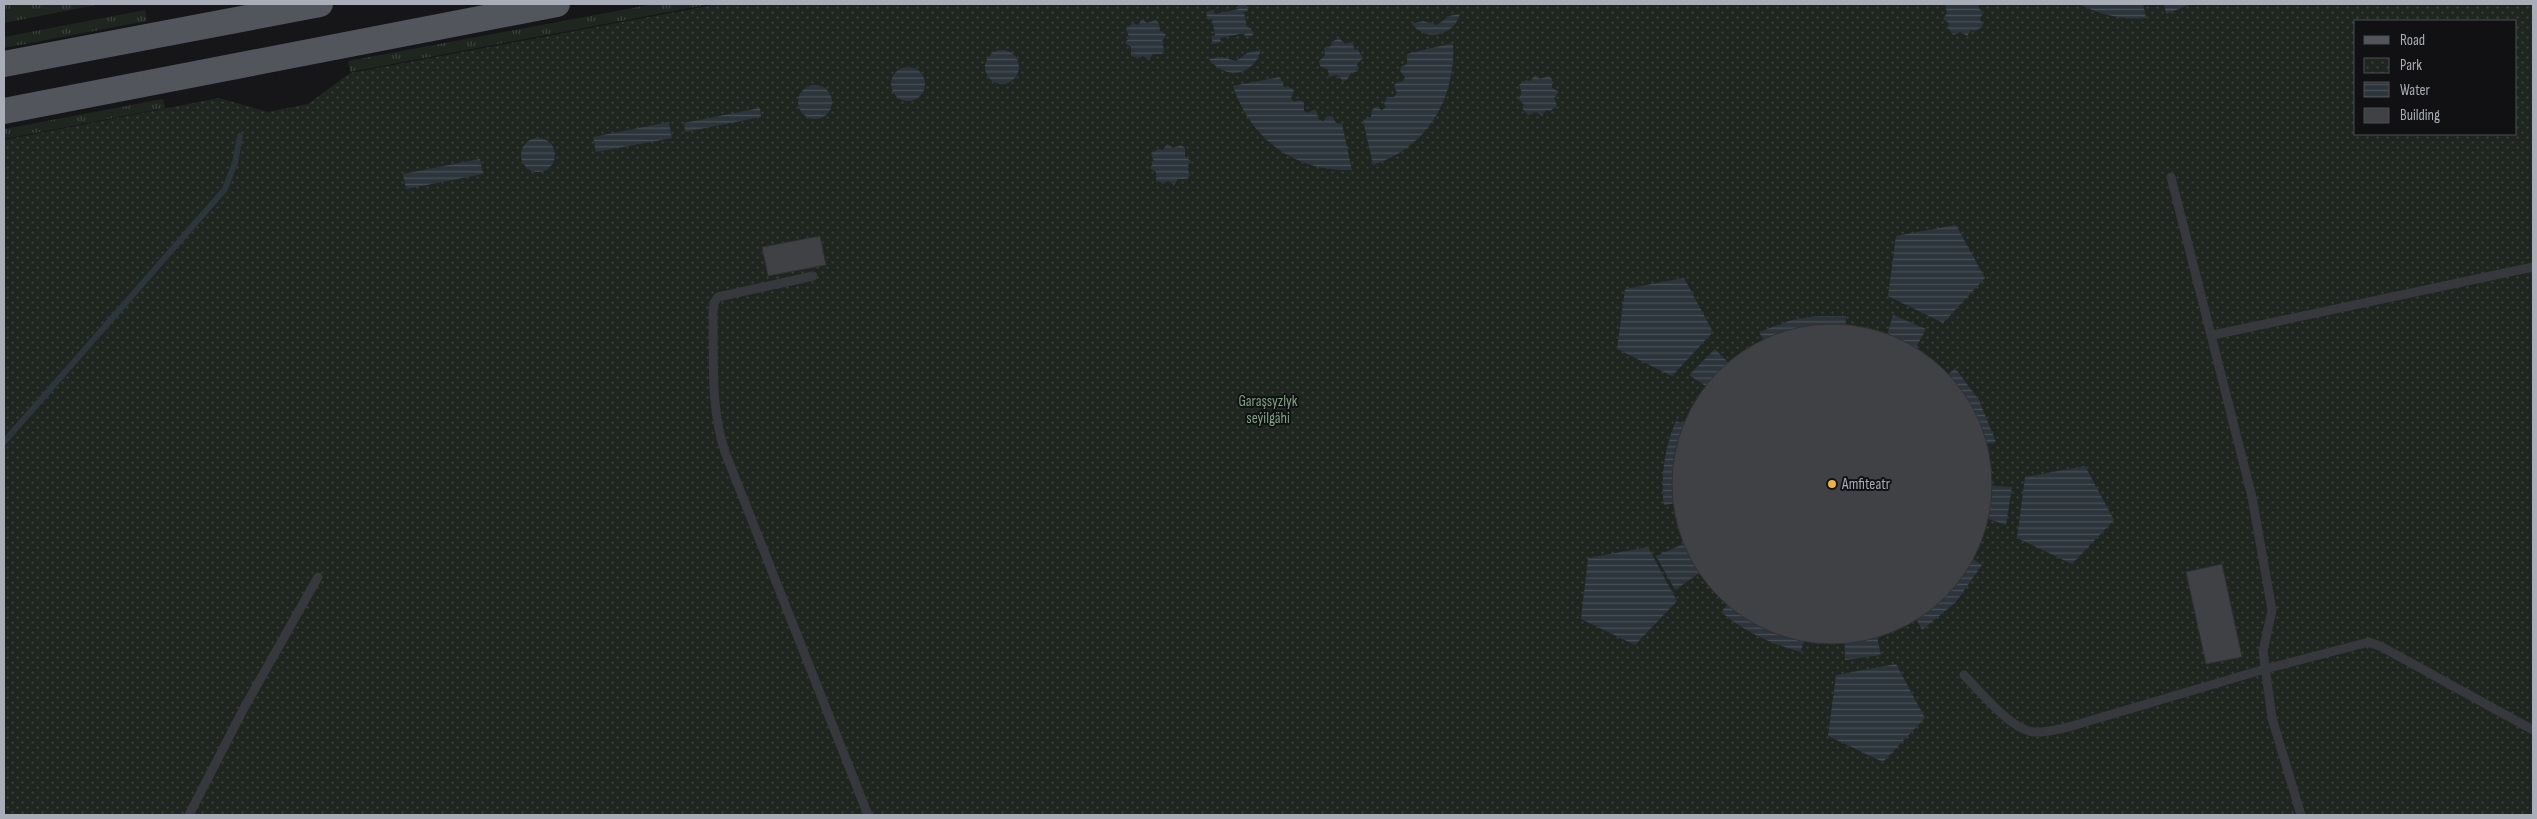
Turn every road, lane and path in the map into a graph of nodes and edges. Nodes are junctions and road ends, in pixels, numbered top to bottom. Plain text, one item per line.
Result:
1 (320, 4) edge
2 (557, 4) edge
3 (4, 64) edge
4 (4, 111) edge
5 (2171, 177) dead end
6 (2533, 267) edge
7 (813, 276) dead end
8 (2213, 335) junction
9 (318, 577) dead end
10 (2265, 669) junction
11 (1964, 675) dead end
12 (2533, 730) edge
13 (189, 815) edge
14 (868, 815) edge
15 (2301, 815) edge

1 - 3 main road
2 - 4 main road
5 - 8 lane
6 - 8 lane
7 - 14 lane
8 - 10 lane
9 - 13 lane
10 - 11 lane
10 - 12 lane
10 - 15 lane

